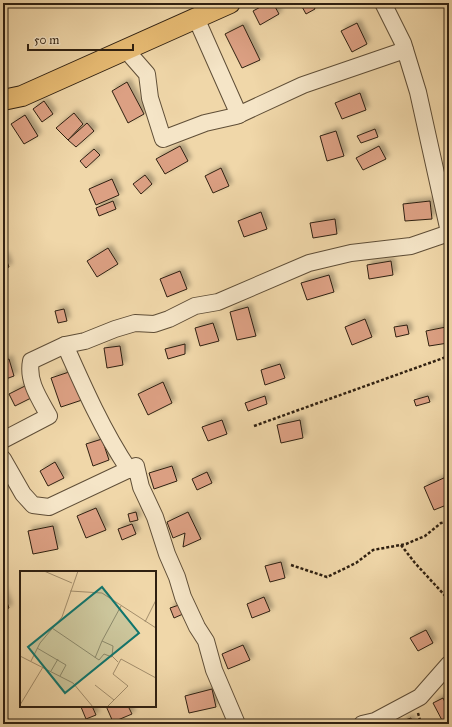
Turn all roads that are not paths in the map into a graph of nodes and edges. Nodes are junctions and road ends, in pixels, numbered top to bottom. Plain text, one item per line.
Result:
1 (230, 3) edge
2 (383, 3) edge
3 (196, 18) junction
4 (126, 50) junction
5 (405, 50) junction
6 (3, 100) edge
7 (239, 115) junction
8 (449, 233) edge
9 (65, 345) junction
10 (3, 440) edge
11 (3, 459) edge
12 (129, 470) junction
13 (449, 664) edge
14 (237, 724) edge
15 (362, 724) edge

1 - 3 main road
2 - 5 street
3 - 4 main road
3 - 7 street
4 - 6 main road
4 - 7 street
5 - 7 street
5 - 8 street
8 - 9 street
9 - 10 street
9 - 12 street
11 - 12 street
12 - 14 street
13 - 15 street

